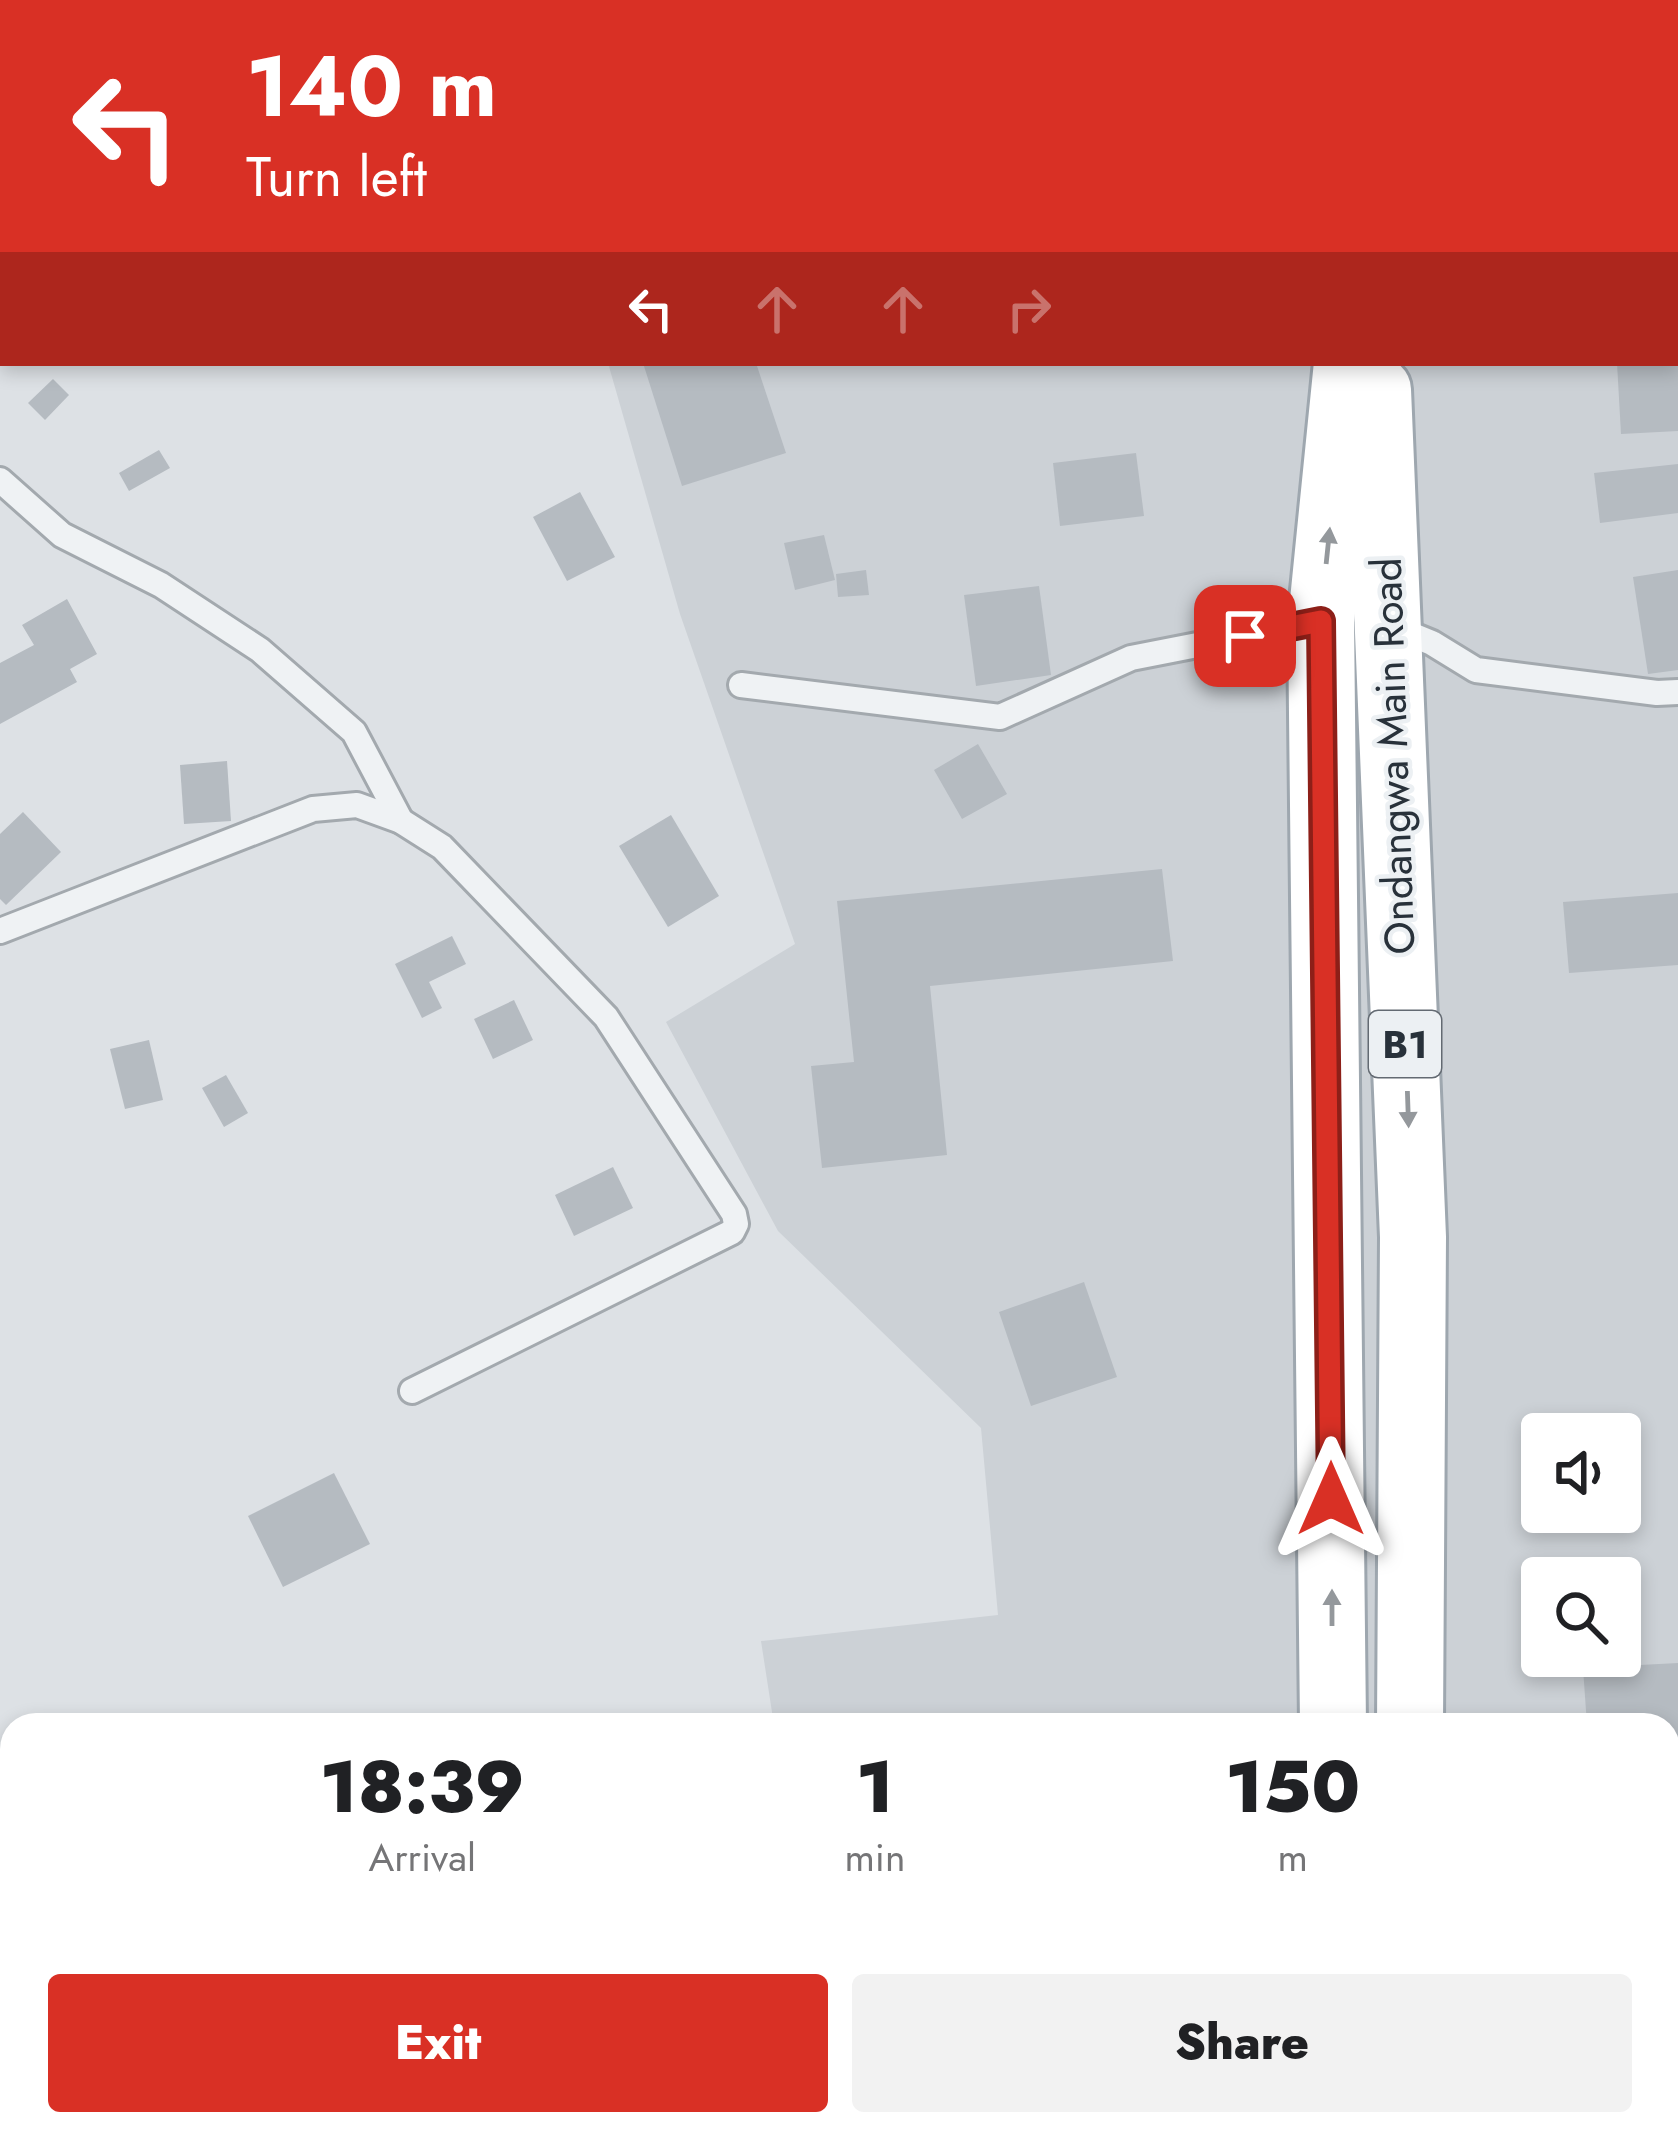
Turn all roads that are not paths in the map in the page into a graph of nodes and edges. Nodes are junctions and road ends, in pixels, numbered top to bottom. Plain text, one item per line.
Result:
1 (1347, 366) edge
2 (1375, 366) edge
3 (0, 480) edge
4 (1321, 621) junction
5 (1388, 626) junction
6 (741, 685) dead end
7 (1678, 692) edge
8 (401, 821) junction
9 (0, 931) edge
10 (412, 1391) dead end
11 (1333, 1713) edge
12 (1410, 1713) edge

4 -> 1 main road, Ondangwa Main Road / B1
2 - 5 main road, Ondangwa Main Road / B1
3 - 8 lane
4 - 6 lane
11 -> 4 main road, Ondangwa Main Road / B1
5 - 7 lane
5 -> 12 main road, Ondangwa Main Road / B1
8 - 9 lane
8 - 10 lane

